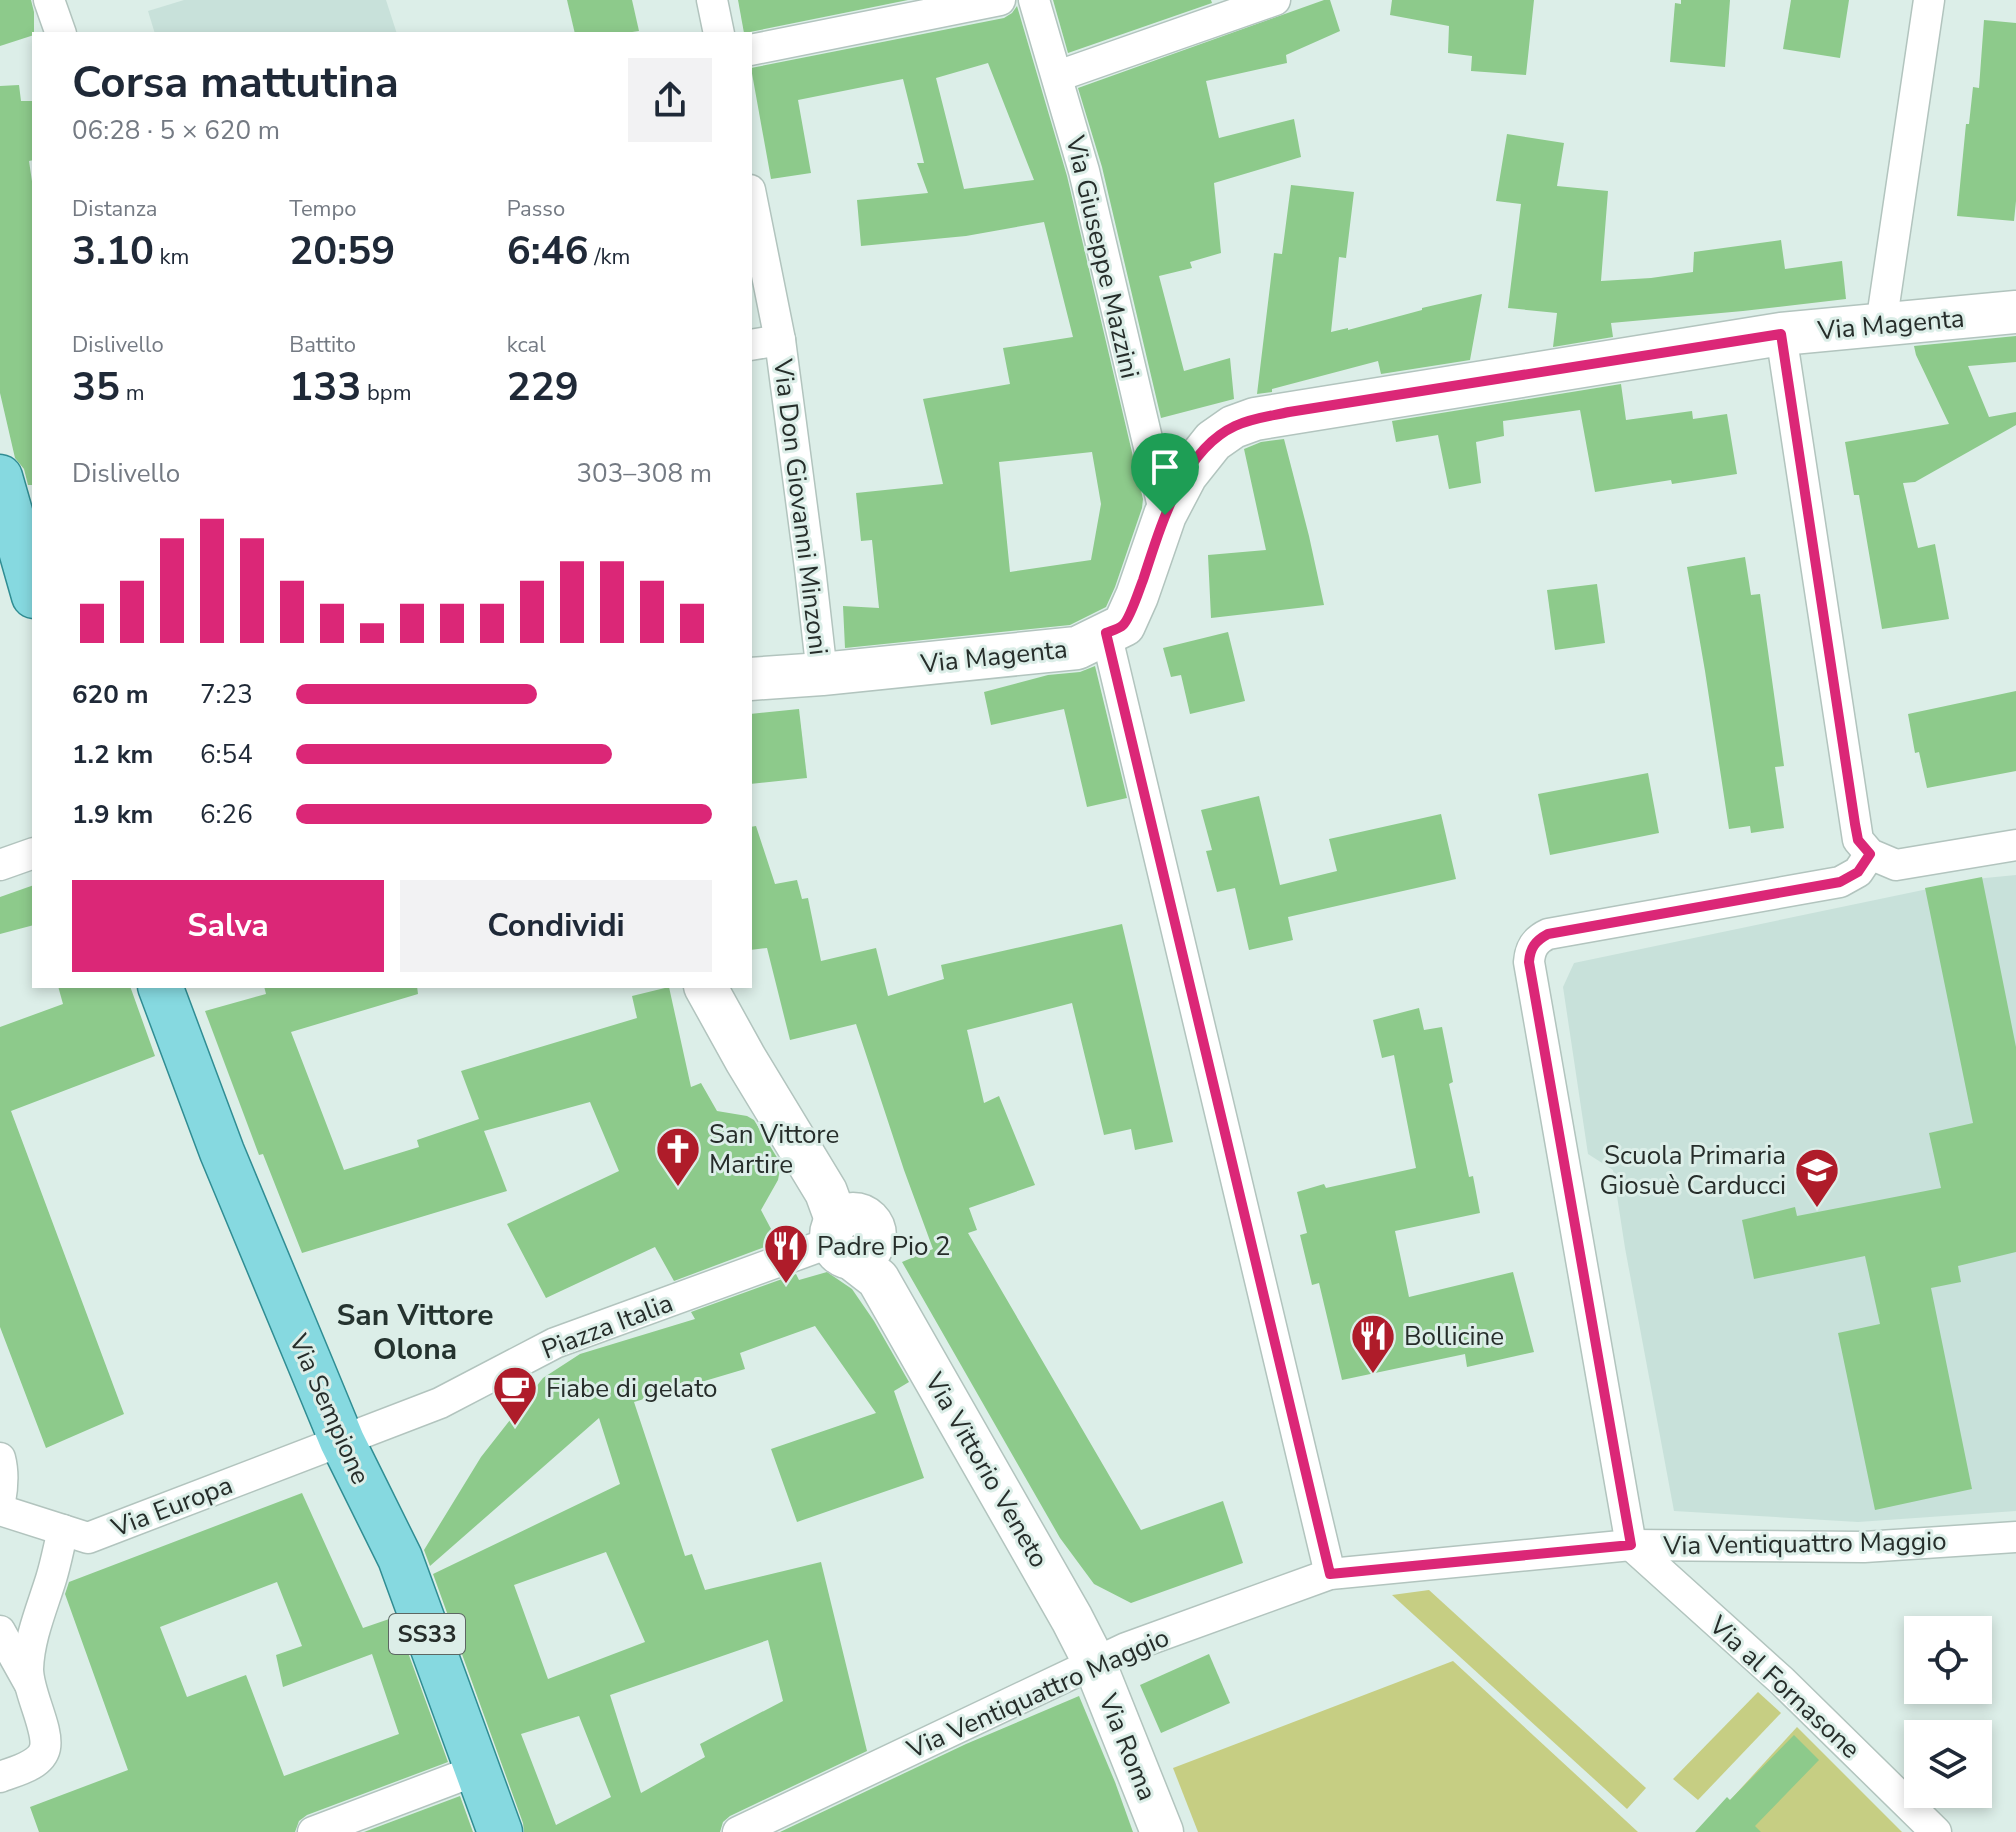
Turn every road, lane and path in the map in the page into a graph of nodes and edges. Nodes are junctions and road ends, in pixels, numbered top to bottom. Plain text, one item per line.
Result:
1 (49, 0) edge
2 (712, 0) edge
3 (1000, 0) edge
4 (1034, 0) edge
5 (1275, 0) edge
6 (1929, 0) edge
7 (60, 32) edge
8 (719, 32) edge
9 (752, 50) edge
10 (1058, 76) junction
11 (752, 200) edge
12 (2016, 312) edge
13 (1881, 325) junction
14 (1781, 334) junction
15 (780, 340) junction
16 (752, 345) edge
17 (0, 477) edge
18 (1165, 515) junction
19 (32, 589) edge
20 (1106, 633) junction
21 (822, 674) junction
22 (752, 679) edge
23 (2016, 845) edge
24 (32, 854) edge
25 (1870, 854) junction
26 (0, 865) edge
27 (161, 988) edge
28 (706, 988) edge
29 (851, 1236) junction
30 (342, 1441) junction
31 (0, 1458) edge
32 (0, 1502) edge
33 (0, 1510) edge
34 (63, 1530) junction
35 (2016, 1537) edge
36 (1631, 1545) junction
37 (1330, 1574) junction
38 (0, 1631) edge
39 (1094, 1662) junction
40 (30, 1685) junction
41 (477, 1770) junction
42 (0, 1777) edge
43 (313, 1832) edge
44 (500, 1832) edge
45 (738, 1832) edge
46 (1162, 1832) edge
47 (1936, 1832) edge

1 - 7 street
2 - 8 street
3 - 9 street
4 - 10 street, Via Giuseppe Mazzini
5 - 10 street
6 - 13 street
10 - 18 street, Via Giuseppe Mazzini
11 - 15 street, Via Don Giovanni Minzoni
12 - 13 street, Via Magenta
13 - 14 street, Via Magenta
14 - 18 street, Via Magenta
14 - 25 street
15 - 16 street, Via Don Giovanni Minzoni
15 - 21 street, Via Don Giovanni Minzoni
17 - 19 main road
18 - 20 street, Via Magenta
20 - 21 street, Via Magenta
20 - 37 street
21 - 22 street, Via Magenta
23 - 25 street
24 - 26 street
25 - 36 street
27 - 30 main road, Via Sempione / SS33
28 - 29 street, Via Vittorio Veneto
29 - 30 street, Piazza Italia
29 - 39 street, Via Vittorio Veneto
30 - 34 street, Via Europa
30 - 41 main road, Via Sempione / SS33
31 - 32 street
33 - 34 street, Via Europa
34 - 40 street
35 - 36 street, Via Ventiquattro Maggio
36 - 37 street, Via Ventiquattro Maggio
36 - 47 street, Via al Fornasone
37 - 39 street, Via Ventiquattro Maggio
38 - 40 street
39 - 45 street, Via Ventiquattro Maggio
39 - 46 street, Via Roma
40 - 42 street
41 - 43 street
41 - 44 main road, Via Sempione / SS33

